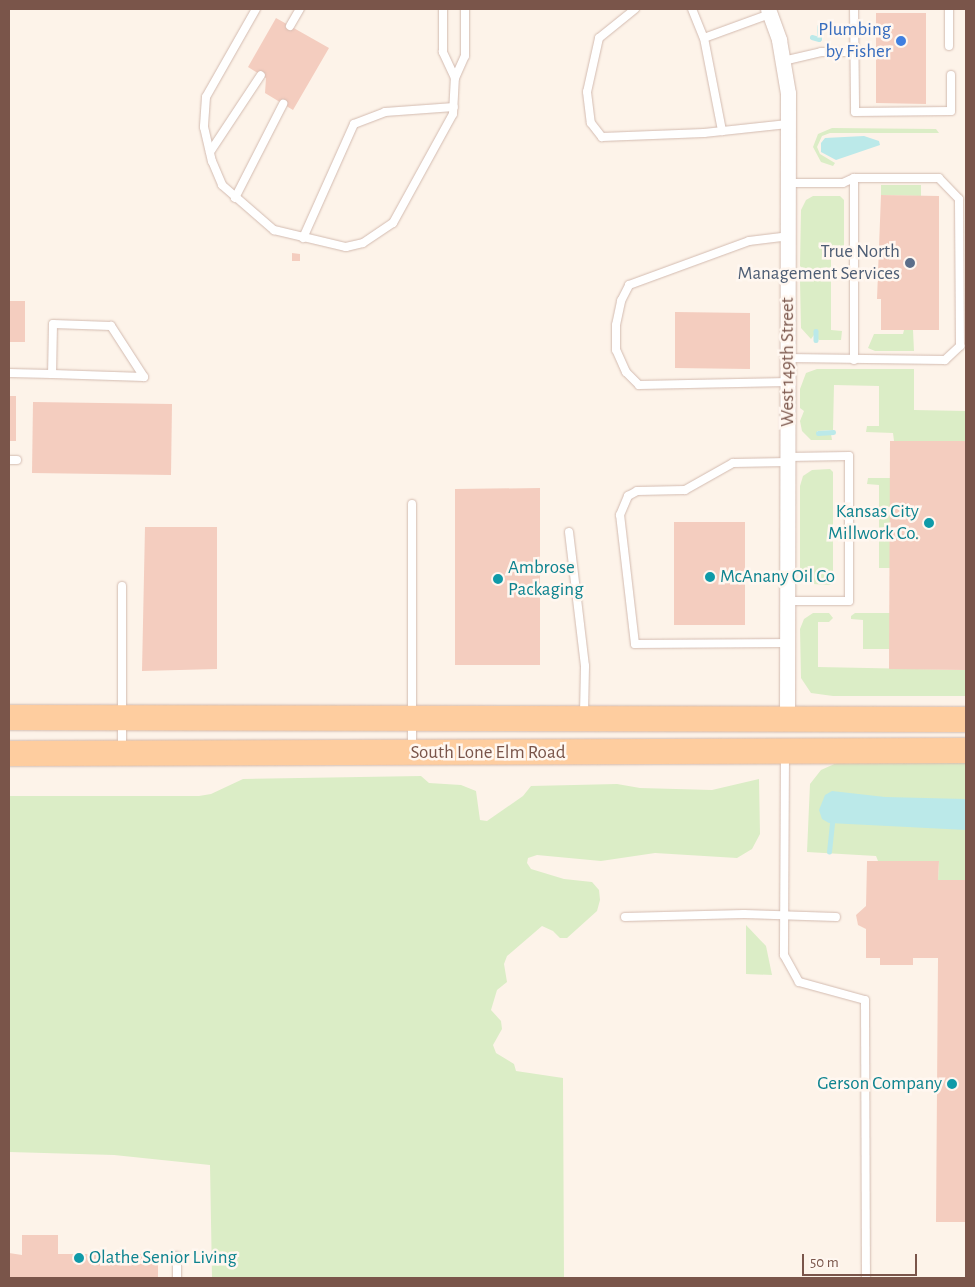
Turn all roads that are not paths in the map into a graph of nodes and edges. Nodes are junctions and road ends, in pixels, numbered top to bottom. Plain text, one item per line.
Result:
1 (256, 9) edge
2 (300, 9) edge
3 (443, 9) edge
4 (465, 9) edge
5 (636, 9) edge
6 (692, 9) edge
7 (854, 9) edge
8 (949, 9) edge
9 (769, 12) edge
10 (290, 26) dead end
11 (704, 38) junction
12 (949, 46) dead end
13 (854, 52) junction
14 (783, 61) junction
15 (261, 75) dead end
16 (951, 75) dead end
17 (455, 78) junction
18 (283, 104) dead end
19 (454, 107) junction
20 (788, 124) junction
21 (722, 131) junction
22 (210, 152) junction
23 (854, 178) junction
24 (789, 183) junction
25 (235, 198) junction
26 (788, 236) junction
27 (303, 238) junction
28 (787, 358) junction
29 (854, 360) junction
30 (9, 373) edge
31 (52, 374) junction
32 (788, 382) junction
33 (788, 460) junction
34 (412, 504) dead end
35 (569, 532) dead end
36 (122, 586) dead end
37 (787, 601) junction
38 (787, 643) junction
39 (122, 716) junction
40 (9, 717) edge
41 (413, 717) junction
42 (584, 718) junction
43 (786, 718) junction
44 (966, 718) edge
45 (966, 750) edge
46 (786, 751) junction
47 (9, 753) edge
48 (122, 753) junction
49 (412, 754) junction
50 (624, 917) dead end
51 (784, 917) junction
52 (836, 917) dead end
53 (177, 1256) dead end
54 (177, 1278) edge
55 (866, 1278) edge

1 - 22 lane
2 - 10 lane
3 - 17 lane
4 - 17 lane
5 - 21 lane
6 - 11 lane
7 - 13 lane
8 - 12 lane
9 - 11 lane
9 - 14 street, West 149th Street
11 - 21 lane
13 - 14 lane
13 - 16 lane
14 - 20 street, West 149th Street
15 - 22 lane
17 - 19 lane
18 - 25 lane
19 - 27 lane
19 - 27 lane
20 - 21 lane
20 - 24 street, West 149th Street
22 - 25 lane
23 - 24 lane
23 - 29 lane
23 - 29 lane
24 - 26 street, West 149th Street
25 - 27 lane
26 - 28 street, West 149th Street
26 - 32 lane
28 - 29 lane
28 - 32 street, West 149th Street
30 - 31 lane
31 - 31 lane
32 - 33 street, West 149th Street
33 - 37 street, West 149th Street
33 - 37 lane
33 - 38 lane
34 - 41 lane
35 - 42 lane
36 - 39 lane
37 - 38 street, West 149th Street
38 - 43 street, West 149th Street
39 - 40 main road, South Lone Elm Road
39 - 41 main road, South Lone Elm Road
39 - 48 lane
41 - 42 main road, South Lone Elm Road
41 - 49 lane
42 - 43 main road, South Lone Elm Road
43 - 44 main road, South Lone Elm Road
45 - 46 main road, South Lone Elm Road
46 - 49 main road, South Lone Elm Road
46 - 51 lane
47 - 48 main road, South Lone Elm Road
48 - 49 main road, South Lone Elm Road
50 - 51 lane
51 - 52 lane
51 - 55 lane
53 - 54 lane

